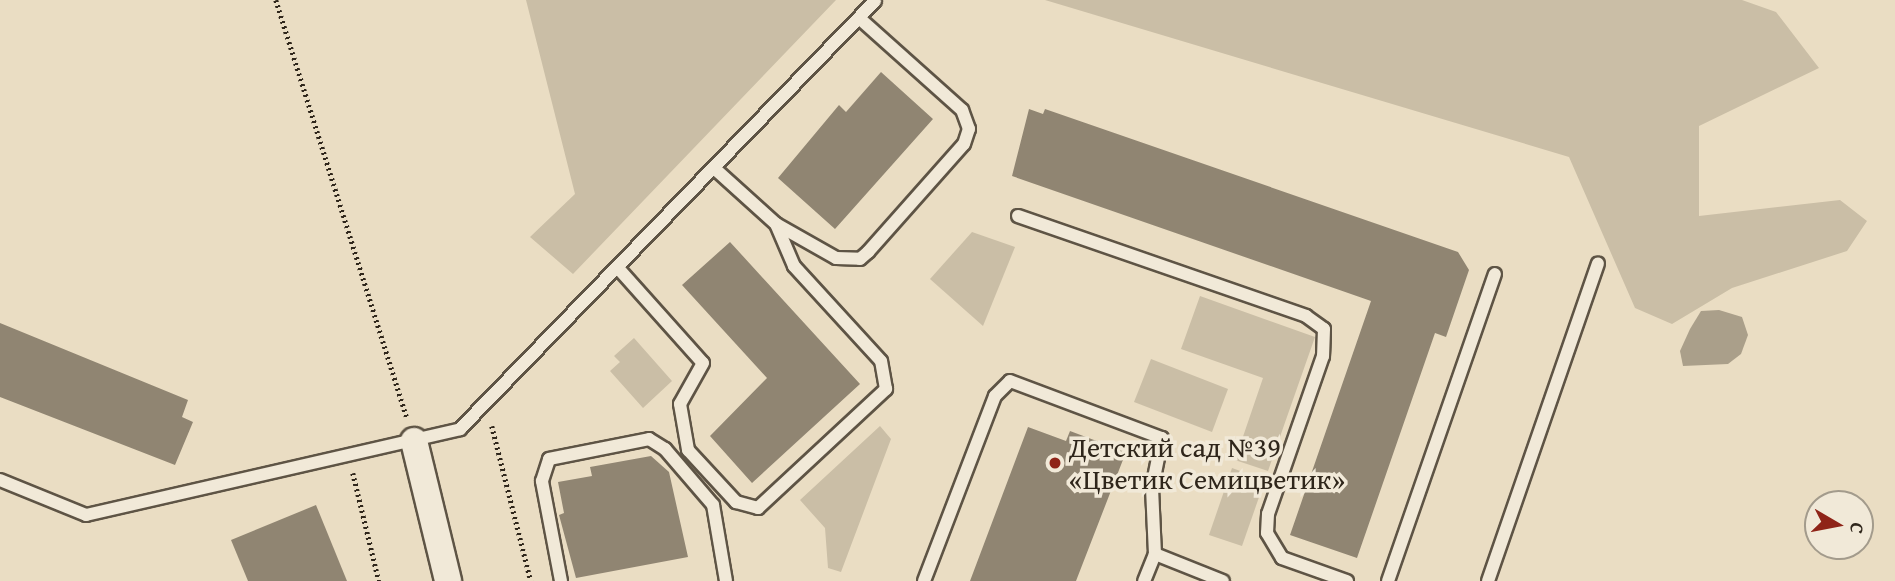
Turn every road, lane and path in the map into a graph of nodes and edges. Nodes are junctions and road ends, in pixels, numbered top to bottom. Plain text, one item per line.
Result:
1 (276, 0) edge
2 (875, 1) edge
3 (859, 18) junction
4 (714, 168) junction
5 (1018, 216) dead end
6 (776, 224) junction
7 (1598, 264) dead end
8 (618, 268) junction
9 (1495, 274) dead end
10 (487, 405) junction
11 (414, 441) junction
12 (349, 456) junction
13 (0, 480) edge
14 (1155, 554) junction
15 (379, 581) edge
16 (448, 581) edge
17 (531, 581) edge
18 (561, 581) edge
19 (726, 581) edge
20 (924, 581) edge
21 (1144, 581) edge
22 (1223, 581) edge
23 (1347, 581) edge
24 (1388, 581) edge
25 (1488, 581) edge

1 - 11 path
2 - 3 lane
3 - 4 lane
3 - 6 lane
4 - 6 lane
4 - 8 lane
5 - 23 lane
6 - 8 lane
7 - 25 lane
8 - 10 lane
9 - 24 lane
10 - 11 lane
10 - 17 path
11 - 12 lane
11 - 16 street
12 - 13 lane
12 - 15 path
14 - 20 lane
14 - 21 lane
14 - 22 lane
18 - 19 lane

